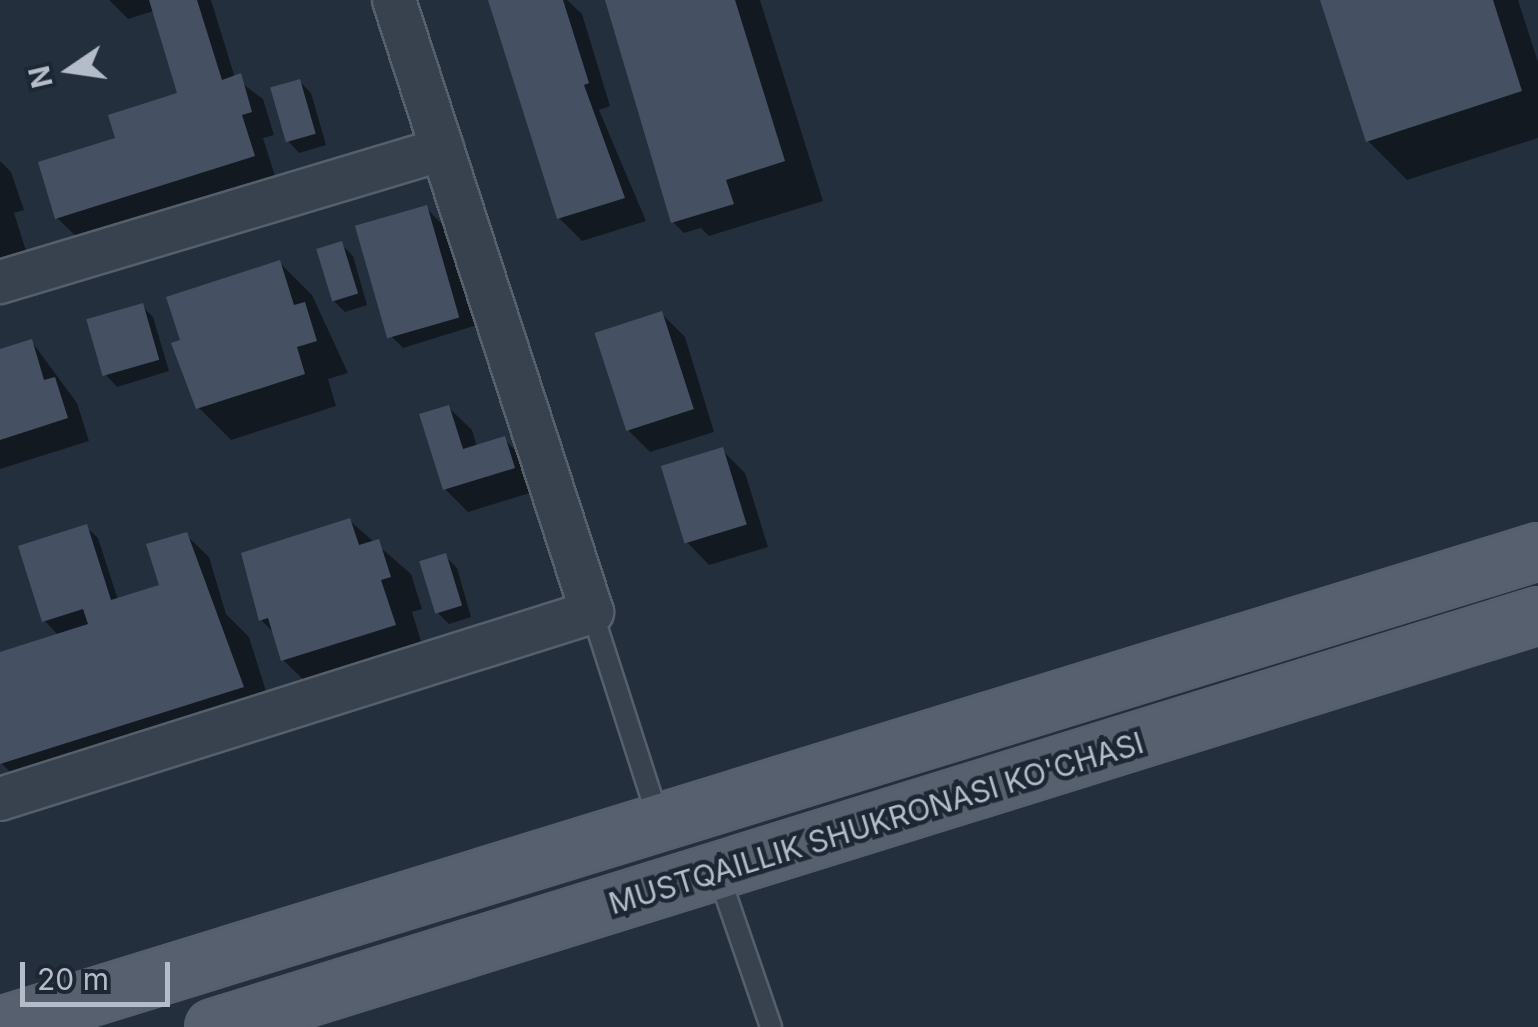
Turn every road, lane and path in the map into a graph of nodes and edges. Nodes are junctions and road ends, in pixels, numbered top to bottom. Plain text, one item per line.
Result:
1 (394, 0) edge
2 (442, 149) junction
3 (0, 282) edge
4 (1538, 551) edge
5 (592, 612) junction
6 (1538, 615) edge
7 (0, 800) edge
8 (659, 822) junction
9 (718, 873) junction
10 (0, 1025) edge
11 (214, 1027) edge
12 (770, 1027) edge

1 - 2 street
2 - 3 street
2 - 5 street
4 - 8 main road, MUSTQAILLIK SHUKRONASI KO'CHASI
5 - 7 street
5 - 8 lane
6 - 9 main road, MUSTQAILLIK SHUKRONASI KO'CHASI
8 - 10 main road
9 - 11 main road, MUSTQAILLIK SHUKRONASI KO'CHASI
9 - 12 lane

